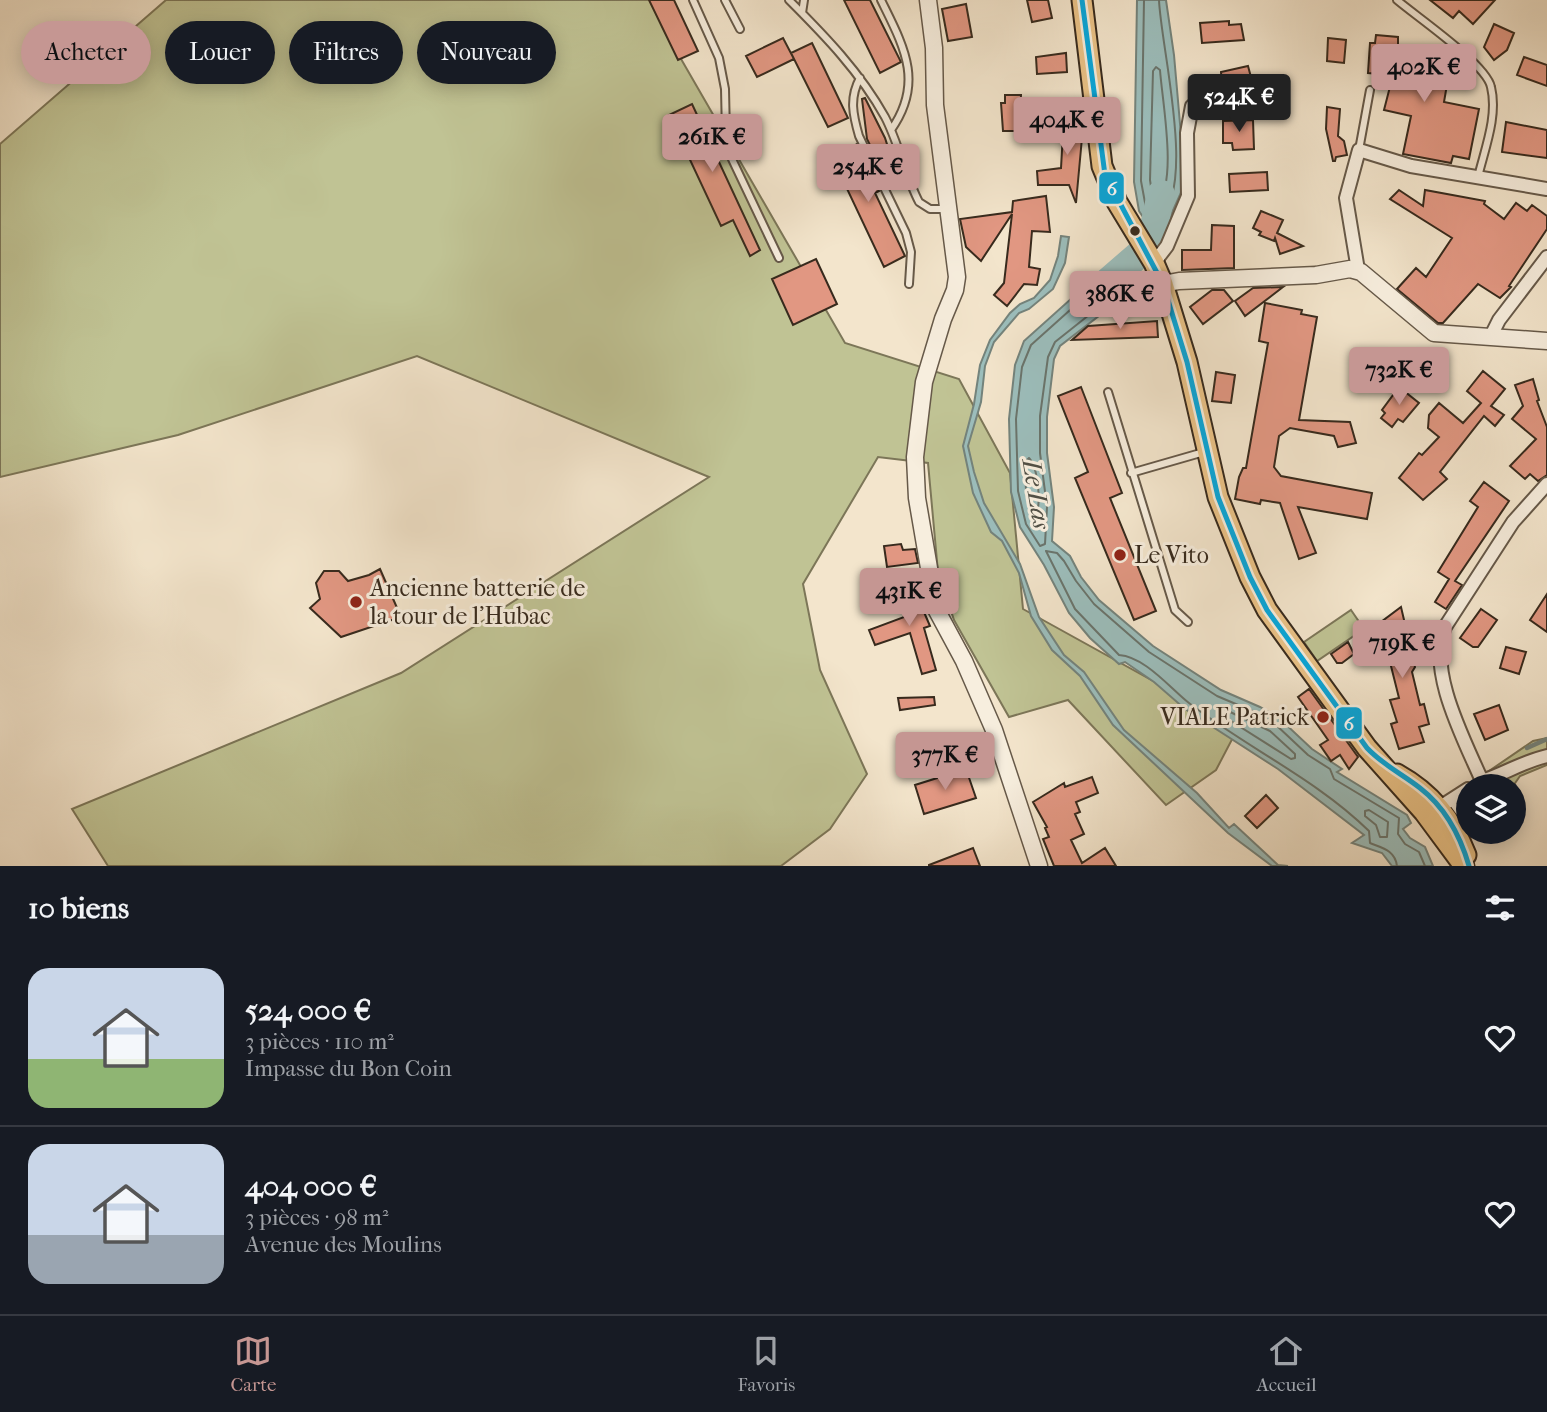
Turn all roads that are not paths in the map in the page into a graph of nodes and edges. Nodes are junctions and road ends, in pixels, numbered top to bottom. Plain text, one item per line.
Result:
1 (694, 0) edge
2 (725, 0) edge
3 (789, 0) edge
4 (804, 0) edge
5 (881, 0) edge
6 (928, 0) edge
7 (1082, 0) edge
8 (1397, 0) edge
9 (802, 13) junction
10 (740, 29) dead end
11 (860, 78) junction
12 (1370, 90) dead end
13 (1192, 106) dead end
14 (891, 130) junction
15 (1359, 150) junction
16 (1478, 177) junction
17 (1547, 189) edge
18 (950, 208) junction
19 (1147, 253) junction
20 (1547, 257) edge
21 (779, 258) dead end
22 (1358, 270) junction
23 (909, 285) dead end
24 (1163, 285) junction
25 (1491, 336) junction
26 (1547, 341) edge
27 (1108, 392) dead end
28 (1206, 452) junction
29 (1131, 472) junction
30 (1547, 484) edge
31 (1188, 622) dead end
32 (1547, 756) edge
33 (1383, 767) junction
34 (1508, 772) joint
35 (1476, 774) edge
36 (1503, 774) edge
37 (1452, 822) edge
38 (1039, 866) edge
39 (1467, 866) edge

1 - 21 lane
2 - 10 lane
3 - 9 lane
4 - 9 lane
5 - 14 lane
6 - 18 street
7 - 19 main road
8 - 16 lane
9 - 11 lane
11 - 14 lane
11 - 23 lane
12 - 15 lane
13 - 19 street
14 - 18 lane
15 - 16 street
15 - 22 street
16 - 17 street
18 - 38 street
19 - 24 main road
20 - 25 street
22 - 24 street
22 - 25 street
24 - 28 main road
25 - 26 street
27 - 29 lane
28 - 29 lane
28 - 33 main road
29 - 31 lane
30 - 35 street
32 - 34 street
33 - 37 main road
33 - 37 main road
34 - 36 street
37 - 39 main road

